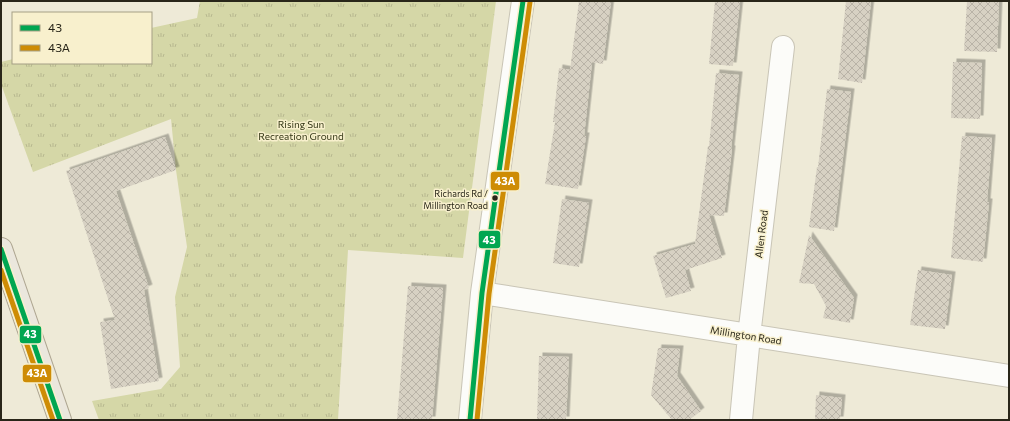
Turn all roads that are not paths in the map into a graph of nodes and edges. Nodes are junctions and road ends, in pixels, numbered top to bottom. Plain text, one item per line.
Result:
1 (523, 1) edge
2 (783, 48) dead end
3 (1, 249) edge
4 (482, 293) junction
5 (749, 336) junction
6 (1009, 376) edge
7 (60, 420) edge
8 (470, 420) edge
9 (741, 420) edge

1 - 4 street
2 - 5 street, Allen Road
3 - 7 main road
4 - 5 street, Millington Road
4 - 8 street
5 - 6 street, Millington Road
5 - 9 street, Allen Road

